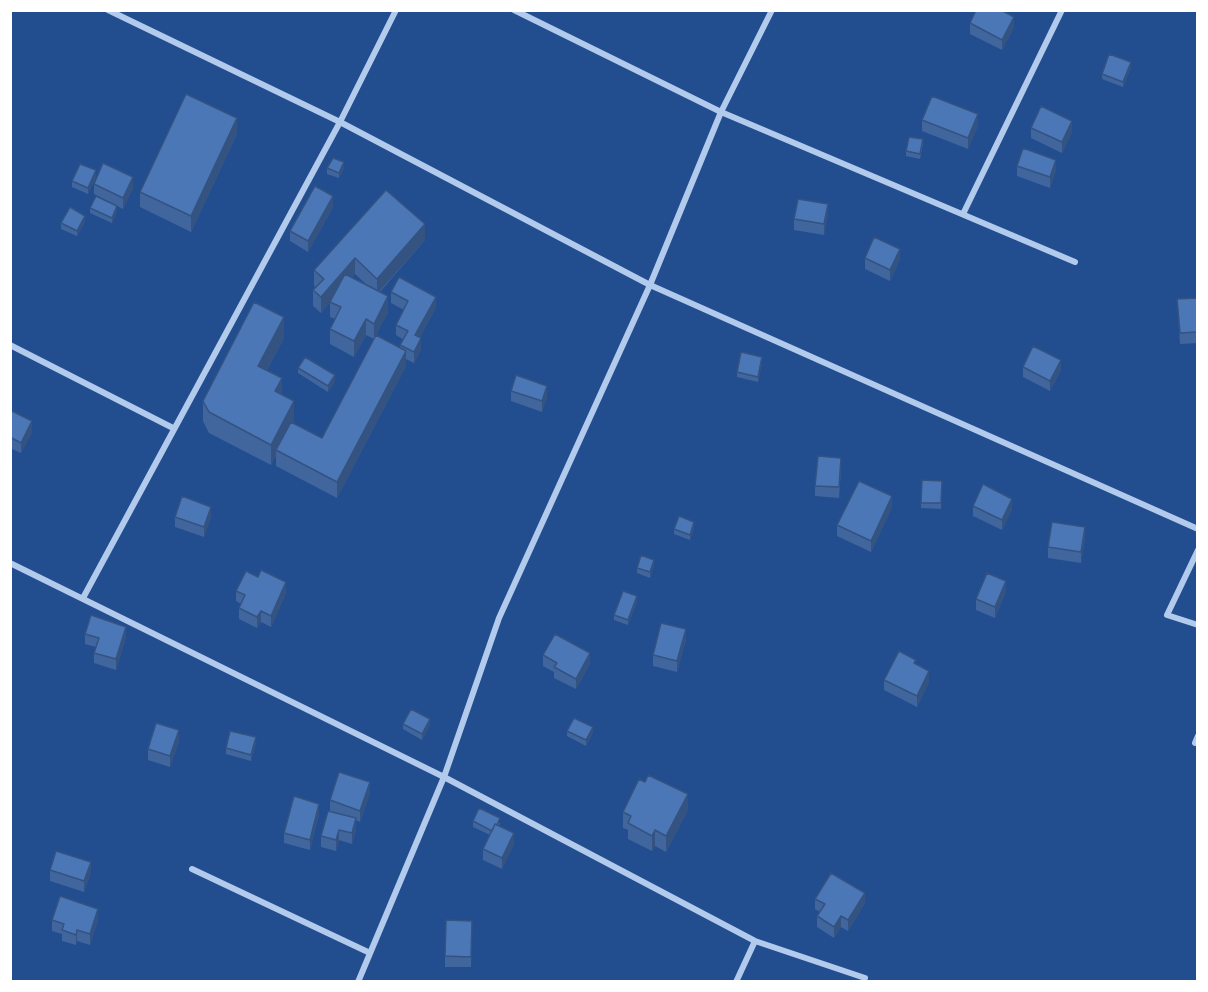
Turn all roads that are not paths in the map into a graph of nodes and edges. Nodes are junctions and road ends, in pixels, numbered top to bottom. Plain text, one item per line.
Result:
1 (108, 10) edge
2 (396, 10) edge
3 (514, 10) edge
4 (772, 10) edge
5 (1062, 10) edge
6 (721, 112) junction
7 (340, 122) junction
8 (963, 214) junction
9 (1075, 262) dead end
10 (650, 285) junction
11 (10, 345) edge
12 (173, 428) junction
13 (1197, 529) edge
14 (1197, 550) edge
15 (10, 562) edge
16 (82, 598) junction
17 (1197, 625) edge
18 (1197, 736) edge
19 (1195, 743) dead end
20 (444, 777) junction
21 (192, 869) dead end
22 (754, 941) junction
23 (370, 953) junction
24 (865, 978) dead end
25 (358, 981) edge
26 (736, 981) edge

1 - 7 street
2 - 7 street
3 - 6 street
4 - 6 street
5 - 8 street
6 - 8 street
6 - 10 street
7 - 10 street
7 - 12 street
8 - 9 street
10 - 13 street
10 - 20 street
11 - 12 street
12 - 16 street
14 - 17 street
15 - 16 street
16 - 20 street
18 - 19 street
20 - 22 street
20 - 23 street
21 - 23 street
22 - 24 street
22 - 26 street
23 - 25 street

